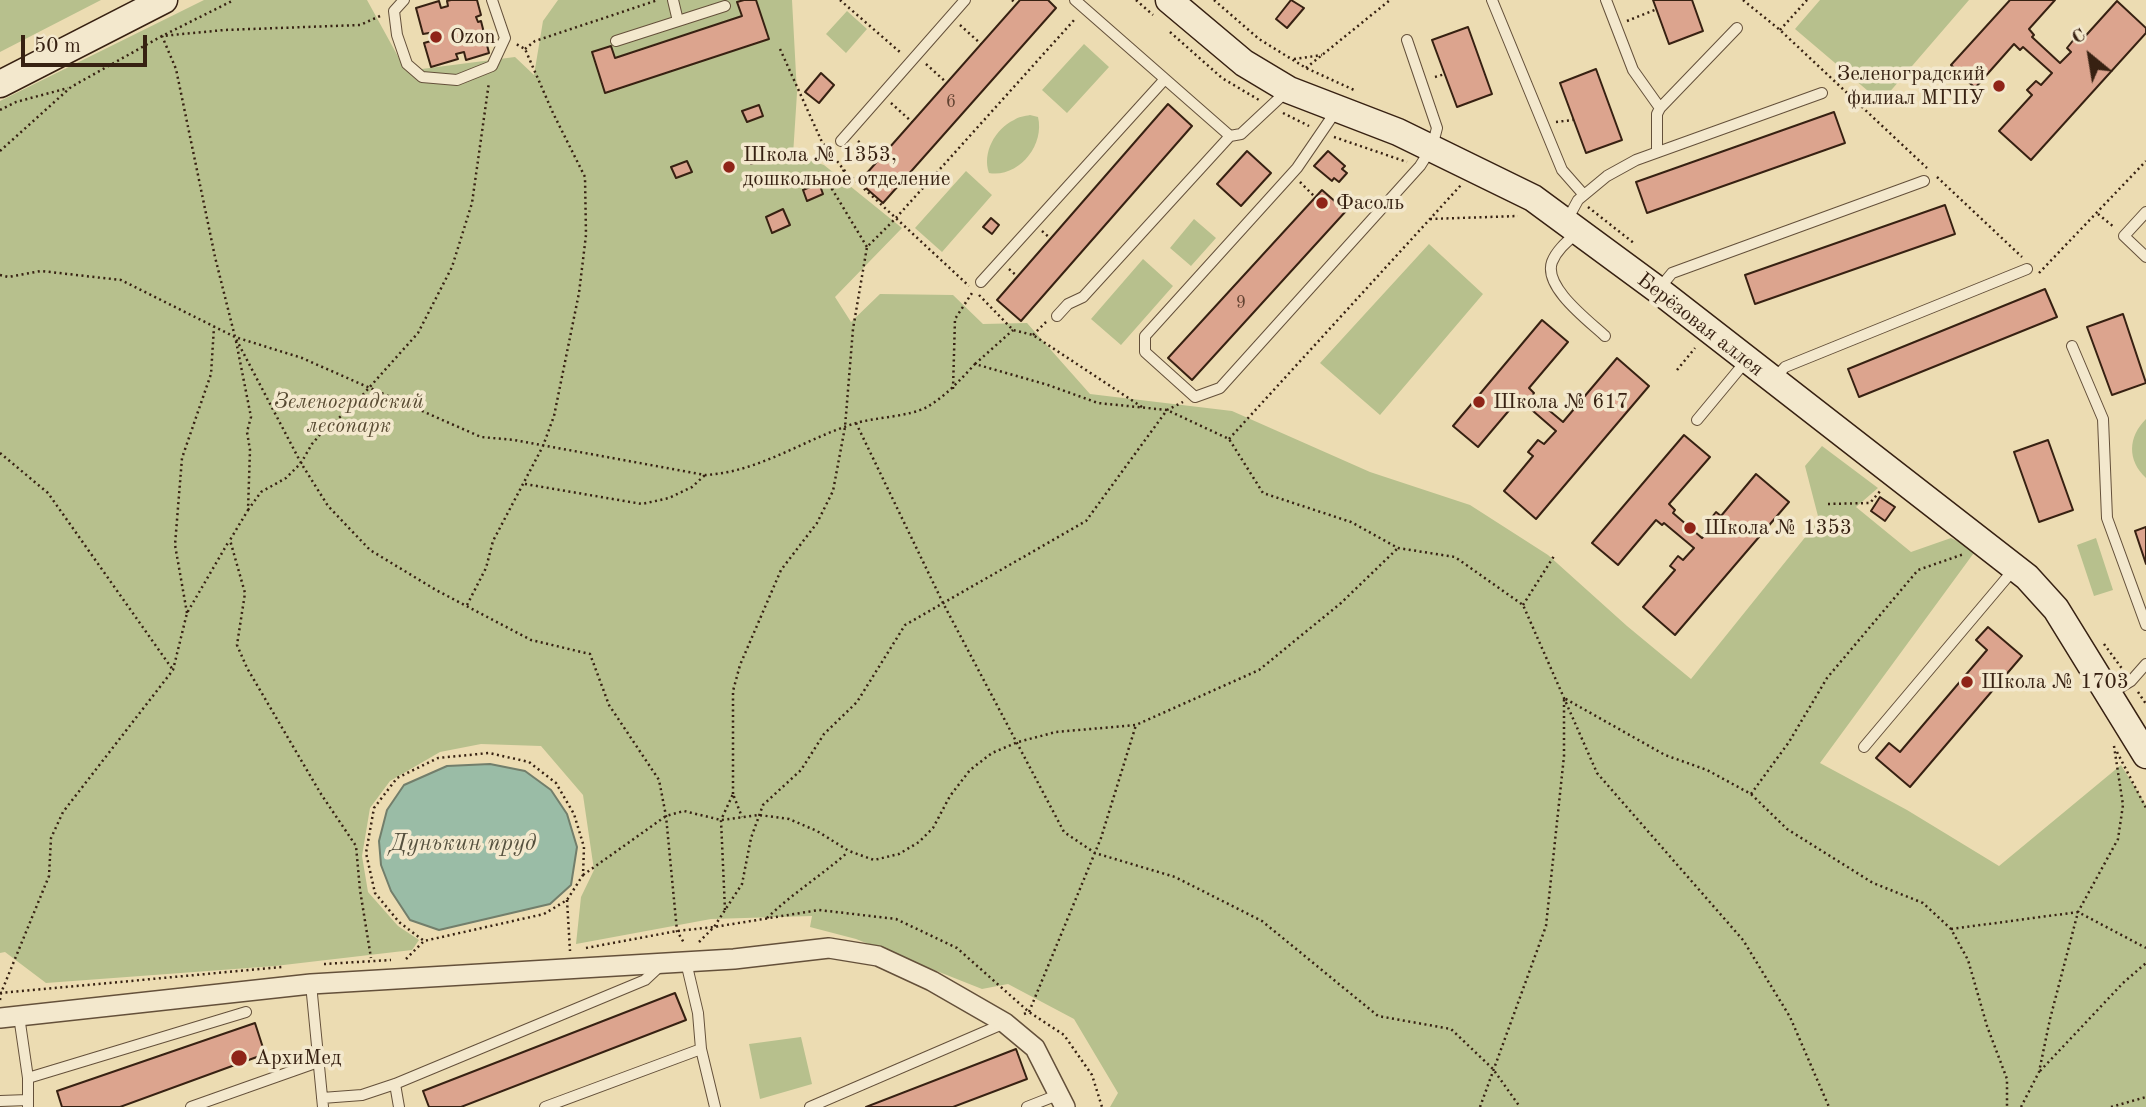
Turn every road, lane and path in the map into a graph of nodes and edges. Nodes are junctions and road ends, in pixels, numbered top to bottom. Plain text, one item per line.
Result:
1 (163, 0) edge
2 (234, 0) edge
3 (404, 0) edge
4 (492, 0) edge
5 (658, 0) edge
6 (673, 0) edge
7 (840, 0) edge
8 (965, 0) edge
9 (1012, 0) edge
10 (1074, 0) edge
11 (1136, 0) edge
12 (1390, 0) edge
13 (1492, 0) edge
14 (1606, 0) edge
15 (1743, 0) edge
16 (1807, 0) edge
17 (1017, 4) dead end
18 (725, 6) dead end
19 (1084, 9) junction
20 (1162, 9) edge
21 (1657, 9) dead end
22 (394, 11) junction
23 (951, 17) junction
24 (678, 21) junction
25 (1164, 26) dead end
26 (1616, 26) junction
27 (1737, 27) dead end
28 (1780, 30) junction
29 (162, 36) junction
30 (505, 38) junction
31 (1407, 40) dead end
32 (616, 41) dead end
33 (981, 44) dead end
34 (525, 49) junction
35 (1322, 55) junction
36 (914, 58) junction
37 (1292, 59) dead end
38 (492, 66) junction
39 (1306, 68) dead end
40 (1165, 79) junction
41 (947, 83) dead end
42 (0, 84) edge
43 (71, 87) junction
44 (1822, 93) dead end
45 (882, 95) junction
46 (1279, 98) junction
47 (1338, 108) junction
48 (1660, 108) junction
49 (0, 110) edge
50 (1573, 120) dead end
51 (912, 122) dead end
52 (1544, 124) junction
53 (1323, 133) junction
54 (1230, 136) junction
55 (845, 137) joint
56 (0, 151) edge
57 (1657, 152) junction
58 (1426, 157) junction
59 (879, 159) dead end
60 (2146, 161) edge
61 (1927, 167) dead end
62 (844, 170) dead end
63 (1291, 174) junction
64 (1936, 176) dead end
65 (1451, 180) dead end
66 (1924, 181) dead end
67 (1584, 195) junction
68 (1315, 197) dead end
69 (1517, 211) dead end
70 (2146, 212) edge
71 (2098, 214) junction
72 (895, 219) junction
73 (1430, 219) junction
74 (1572, 227) junction
75 (2124, 236) junction
76 (867, 247) junction
77 (2022, 257) dead end
78 (2146, 257) edge
79 (2030, 267) joint
80 (0, 275) edge
81 (978, 286) junction
82 (1658, 290) junction
83 (1057, 316) dead end
84 (1047, 322) dead end
85 (214, 327) junction
86 (1013, 330) junction
87 (1033, 335) junction
88 (1605, 336) dead end
89 (235, 337) junction
90 (1697, 346) dead end
91 (2072, 346) dead end
92 (1746, 361) junction
93 (975, 364) junction
94 (1677, 370) dead end
95 (1773, 381) junction
96 (370, 387) junction
97 (953, 389) junction
98 (1195, 397) junction
99 (1143, 407) junction
100 (1167, 410) junction
101 (1697, 420) dead end
102 (856, 423) junction
103 (845, 427) junction
104 (1229, 439) junction
105 (543, 446) junction
106 (0, 453) edge
107 (301, 463) junction
108 (705, 475) junction
109 (525, 484) junction
110 (1884, 487) dead end
111 (1828, 504) dead end
112 (248, 510) junction
113 (230, 540) junction
114 (1398, 548) junction
115 (1969, 552) dead end
116 (1554, 556) dead end
117 (2015, 568) junction
118 (943, 603) junction
119 (467, 605) junction
120 (1523, 605) junction
121 (187, 613) junction
122 (2146, 625) edge
123 (2146, 664) edge
124 (173, 670) junction
125 (2109, 695) junction
126 (1563, 698) junction
127 (1136, 725) junction
128 (1018, 742) junction
129 (1864, 747) dead end
130 (2146, 755) edge
131 (733, 794) junction
132 (1751, 794) junction
133 (2146, 808) edge
134 (759, 815) junction
135 (666, 816) junction
136 (743, 818) junction
137 (721, 820) junction
138 (356, 846) junction
139 (849, 851) junction
140 (366, 853) junction
141 (1095, 853) junction
142 (583, 875) junction
143 (567, 900) junction
144 (725, 910) junction
145 (2078, 912) junction
146 (767, 918) dead end
147 (1951, 929) junction
148 (424, 941) junction
149 (2146, 948) edge
150 (570, 951) dead end
151 (688, 957) junction
152 (372, 960) dead end
153 (405, 960) dead end
154 (663, 963) junction
155 (2146, 963) edge
156 (311, 984) junction
157 (0, 1003) edge
158 (246, 1012) dead end
159 (10, 1017) edge
160 (1005, 1023) junction
161 (701, 1049) junction
162 (318, 1062) junction
163 (1493, 1069) junction
164 (2039, 1072) junction
165 (28, 1078) junction
166 (395, 1084) junction
167 (1063, 1100) edge
168 (2145, 1100) edge
169 (0, 1101) edge
170 (28, 1103) edge
171 (323, 1103) edge
172 (191, 1107) edge
173 (399, 1107) edge
174 (545, 1107) edge
175 (715, 1107) edge
176 (810, 1107) edge
177 (1027, 1107) edge
178 (1480, 1107) edge
179 (1521, 1107) edge
180 (1829, 1107) edge
181 (2007, 1107) edge
182 (2021, 1107) edge
183 (2111, 1107) edge

1 - 42 street
2 - 29 path
3 - 22 lane
4 - 30 lane
5 - 34 path
6 - 24 lane
7 - 36 path
8 - 23 lane
9 - 17 path
10 - 19 lane
11 - 20 path
12 - 35 path
13 - 52 lane
14 - 26 lane
15 - 28 path
16 - 28 path
18 - 24 lane
19 - 40 lane
19 - 72 path
20 - 46 street, Берёзовая аллея
21 - 26 path
22 - 29 path
22 - 38 lane
23 - 33 path
23 - 36 lane
24 - 32 lane
25 - 46 path
26 - 48 lane
27 - 48 lane
28 - 61 path
29 - 43 path
29 - 89 path
30 - 34 path
30 - 38 lane
31 - 58 lane
34 - 105 path
35 - 37 path
35 - 39 path
36 - 41 path
36 - 45 lane
38 - 96 path
40 - 54 lane
40 - 81 lane
43 - 49 path
43 - 56 path
44 - 57 lane
45 - 51 path
45 - 55 lane
46 - 47 street, Берёзовая аллея
46 - 53 path
46 - 54 lane
47 - 53 lane
47 - 58 street, Берёзовая аллея
48 - 57 lane
50 - 52 path
52 - 67 lane
53 - 58 path
53 - 63 lane
54 - 83 lane
55 - 59 path
57 - 67 lane
58 - 74 street, Берёзовая аллея
58 - 98 lane
60 - 71 path
62 - 76 path
63 - 68 path
63 - 98 lane
64 - 77 path
65 - 73 path
66 - 82 lane
67 - 74 lane
69 - 73 path
70 - 75 lane
71 - 75 path
71 - 79 path
72 - 76 path
72 - 81 path
73 - 104 path
74 - 82 street, Берёзовая аллея
74 - 88 lane
75 - 78 lane
76 - 103 path
79 - 95 lane
80 - 85 path
81 - 86 path
81 - 97 path
82 - 92 street, Берёзовая аллея
84 - 87 path
85 - 89 path
85 - 121 path
86 - 87 path
86 - 93 path
87 - 99 path
89 - 96 path
89 - 107 path
89 - 112 path
90 - 94 path
91 - 122 lane
92 - 95 street, Берёзовая аллея
92 - 101 lane
93 - 97 path
93 - 99 path
95 - 117 street, Берёзовая аллея
96 - 105 path
96 - 107 path
97 - 102 path
98 - 100 path
99 - 100 path
100 - 104 path
100 - 118 path
102 - 103 path
102 - 118 path
103 - 108 path
103 - 131 path
104 - 114 path
105 - 108 path
105 - 109 path
106 - 124 path
107 - 112 path
107 - 119 path
108 - 109 path
109 - 119 path
110 - 111 path
112 - 113 path
113 - 121 path
113 - 138 path
114 - 120 path
114 - 127 path
115 - 132 path
116 - 120 path
117 - 125 street, Берёзовая аллея
117 - 129 lane
118 - 128 path
118 - 134 path
119 - 135 path
120 - 126 path
121 - 124 path
123 - 125 lane
124 - 157 path
125 - 130 street, Берёзовая аллея
126 - 132 path
126 - 163 path
126 - 180 path
127 - 128 path
127 - 141 path
128 - 139 path
128 - 141 path
131 - 136 path
131 - 137 path
132 - 147 path
133 - 145 path
134 - 136 path
134 - 139 path
134 - 144 path
135 - 137 path
135 - 142 path
135 - 151 path
136 - 137 path
137 - 144 path
138 - 140 path
138 - 152 path
139 - 146 path
140 - 142 path
140 - 148 path
141 - 160 path
141 - 163 path
142 - 143 path
143 - 148 path
143 - 150 path
144 - 151 path
145 - 147 path
145 - 149 path
145 - 164 path
147 - 181 path
148 - 153 path
151 - 154 street
151 - 160 street
151 - 161 lane
154 - 156 street
154 - 166 lane
155 - 164 path
156 - 159 street
156 - 162 lane
158 - 165 lane
159 - 165 lane
160 - 167 street
160 - 176 lane
161 - 174 lane
161 - 175 lane
162 - 171 lane
162 - 172 lane
163 - 178 path
163 - 179 path
164 - 182 path
165 - 170 lane
166 - 171 lane
166 - 173 lane
167 - 177 lane
168 - 183 path
169 - 170 lane

